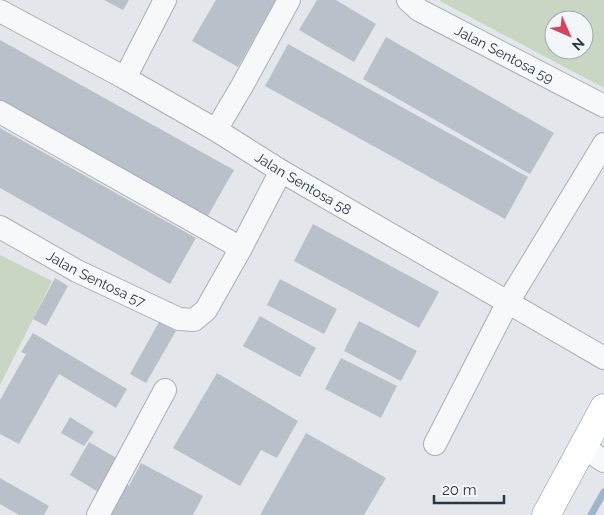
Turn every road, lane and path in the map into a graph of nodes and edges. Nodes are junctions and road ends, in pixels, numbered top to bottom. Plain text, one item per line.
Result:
1 (165, 0) edge
2 (289, 0) edge
3 (408, 0) edge
4 (0, 11) edge
5 (125, 78) junction
6 (604, 106) edge
7 (0, 112) edge
8 (216, 130) junction
9 (604, 144) edge
10 (281, 171) junction
11 (1, 230) edge
12 (242, 248) junction
13 (508, 302) junction
14 (604, 358) edge
15 (165, 390) dead end
16 (604, 408) edge
17 (435, 444) dead end
18 (594, 454) edge
19 (98, 515) edge
20 (546, 515) edge

1 - 5 street
2 - 8 street
3 - 6 street, Jalan Sentosa 59
4 - 5 street, Jalan Sentosa 58
5 - 8 street, Jalan Sentosa 58
7 - 12 street
8 - 10 street, Jalan Sentosa 58
9 - 13 street
10 - 12 street
10 - 13 street, Jalan Sentosa 58
11 - 12 street, Jalan Sentosa 57
13 - 14 street, Jalan Sentosa 58
13 - 17 street
15 - 19 street
16 - 18 highway
18 - 20 highway

